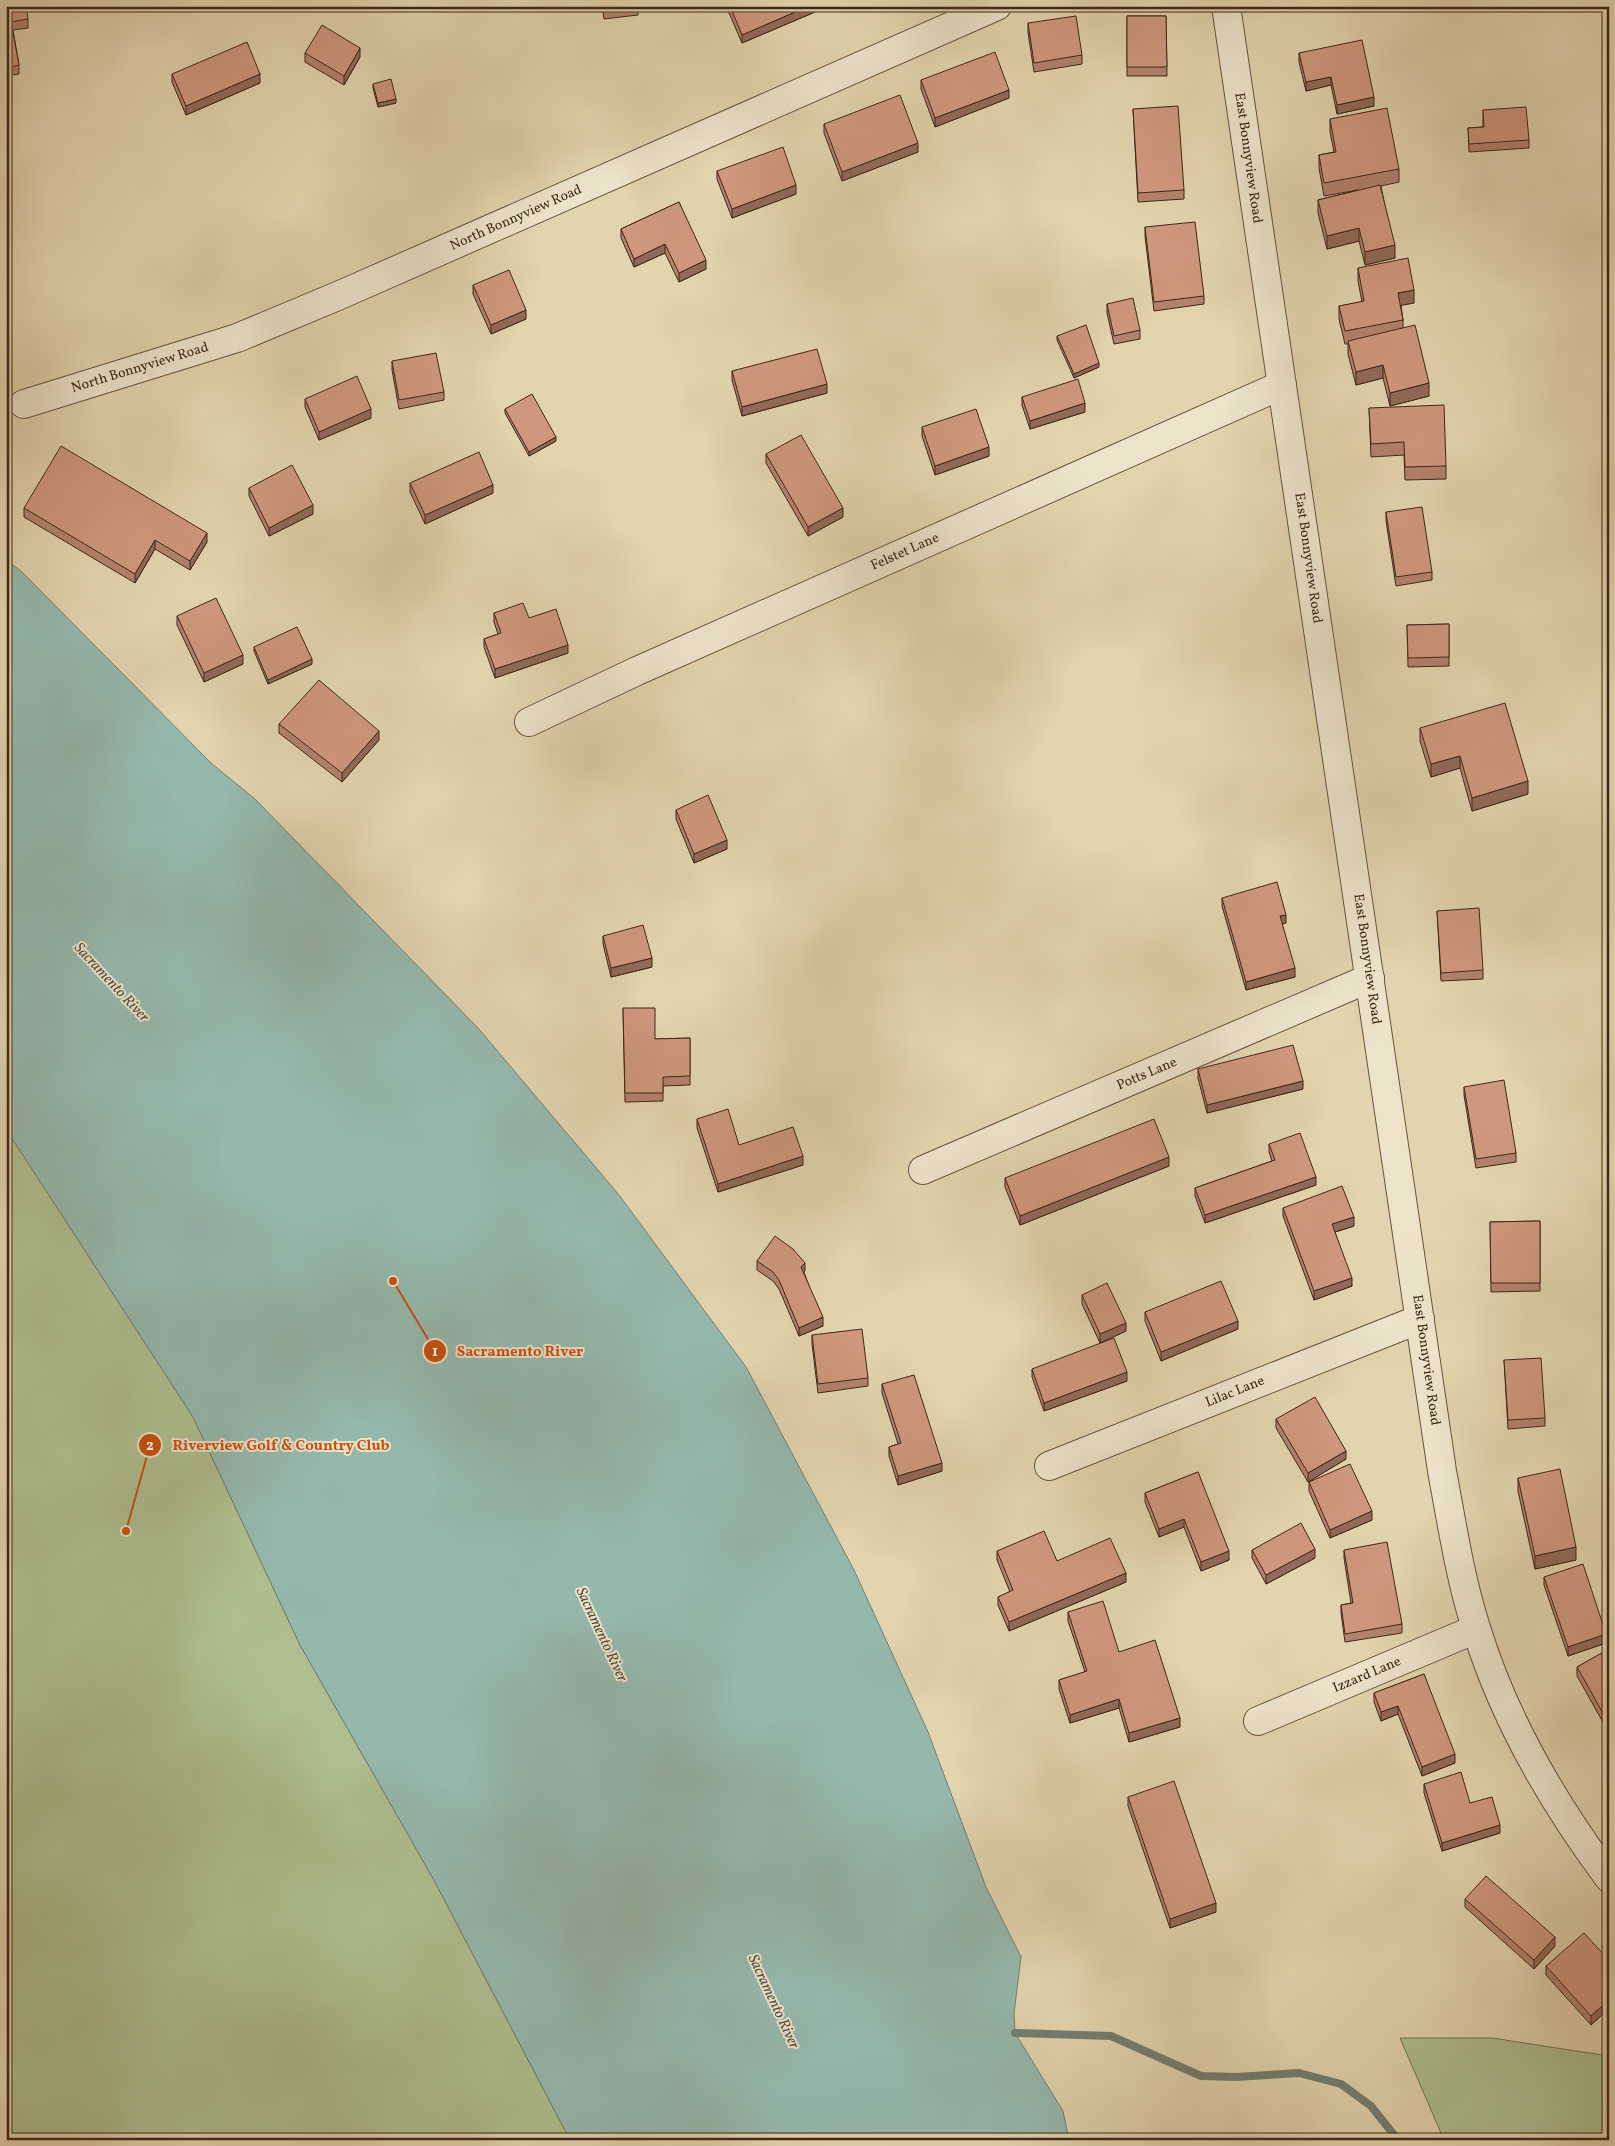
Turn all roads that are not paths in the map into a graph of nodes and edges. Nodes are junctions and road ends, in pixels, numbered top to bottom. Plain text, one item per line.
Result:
1 (997, 6) edge
2 (1226, 6) edge
3 (1282, 385) junction
4 (24, 404) dead end
5 (529, 722) dead end
6 (1370, 978) junction
7 (923, 1170) dead end
8 (1420, 1319) junction
9 (1049, 1466) dead end
10 (1476, 1629) junction
11 (1258, 1721) dead end
12 (1609, 1878) edge

1 - 4 street, North Bonnyview Road
2 - 3 street, East Bonnyview Road
3 - 5 street, Felstet Lane
3 - 6 street, East Bonnyview Road
6 - 7 street, Potts Lane
6 - 8 street, East Bonnyview Road
8 - 9 street, Lilac Lane
8 - 10 street, East Bonnyview Road
10 - 11 street, Izzard Lane
10 - 12 street, East Bonnyview Road

